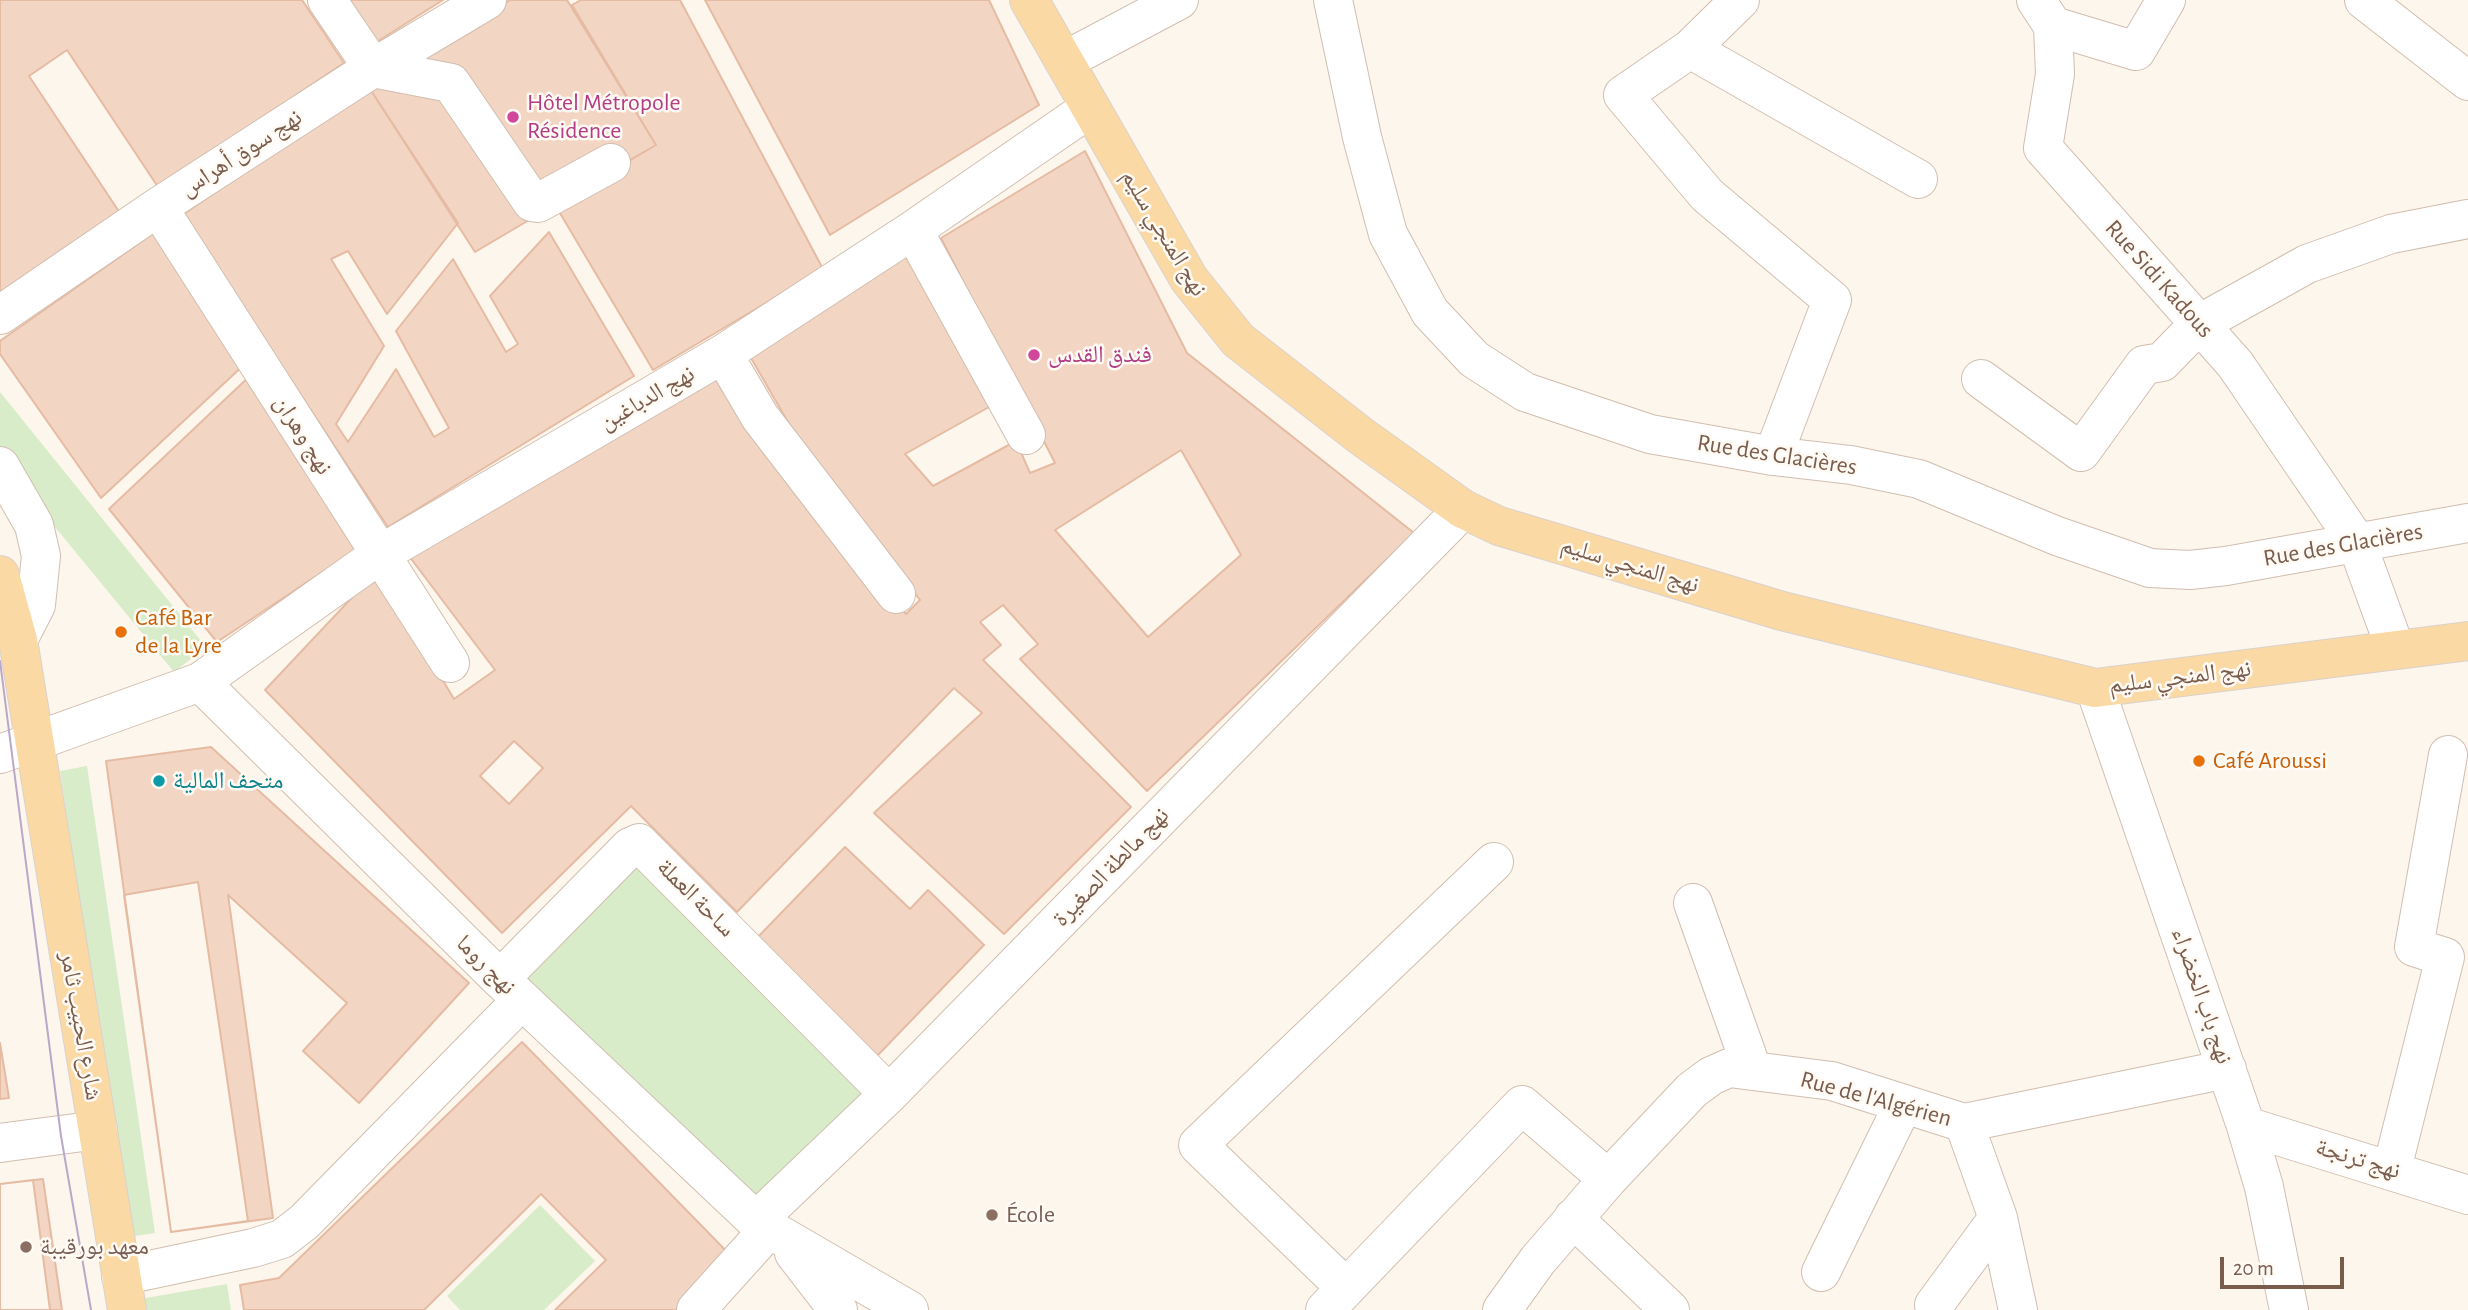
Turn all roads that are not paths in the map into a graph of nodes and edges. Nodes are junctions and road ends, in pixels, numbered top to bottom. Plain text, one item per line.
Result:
1 (327, 0) edge
2 (487, 0) edge
3 (1029, 0) edge
4 (1179, 0) edge
5 (1333, 0) edge
6 (1740, 0) edge
7 (2166, 0) edge
8 (2364, 0) edge
9 (2045, 13) edge
10 (1690, 49) junction
11 (1064, 61) junction
12 (373, 68) junction
13 (2468, 81) edge
14 (1090, 108) junction
15 (611, 163) dead end
16 (1918, 179) dead end
17 (158, 207) junction
18 (2468, 219) edge
19 (913, 230) junction
20 (0, 315) edge
21 (2199, 324) junction
22 (723, 354) junction
23 (1981, 379) dead end
24 (1026, 435) dead end
25 (1773, 456) junction
26 (0, 466) edge
27 (1463, 509) junction
28 (2468, 523) edge
29 (2356, 541) junction
30 (379, 555) junction
31 (0, 576) edge
32 (896, 594) dead end
33 (18, 640) junction
34 (2468, 640) edge
35 (2395, 648) junction
36 (450, 663) dead end
37 (201, 682) junction
38 (2095, 688) junction
39 (16, 748) edge
40 (2448, 755) dead end
41 (1494, 862) dead end
42 (1693, 903) dead end
43 (511, 990) junction
44 (1752, 1069) junction
45 (2227, 1069) junction
46 (889, 1094) junction
47 (1903, 1105) junction
48 (1964, 1123) junction
49 (2246, 1126) junction
50 (98, 1130) junction
51 (0, 1143) edge
52 (2392, 1169) junction
53 (1608, 1179) junction
54 (2468, 1195) edge
55 (1573, 1218) junction
56 (1998, 1218) junction
57 (769, 1229) junction
58 (1821, 1272) dead end
59 (124, 1293) edge
60 (1335, 1299) edge
61 (1934, 1305) dead end
62 (696, 1310) edge
63 (838, 1310) edge
64 (909, 1310) edge
65 (1502, 1310) edge
66 (1670, 1310) edge
67 (2018, 1310) edge
68 (2290, 1310) edge

1 - 12 street
2 - 12 street, نهج سوق أهراس
3 - 11 main road, نهج المنجي سليم
4 - 11 street
5 - 25 street, Rue des Glacières
6 - 10 street
7 - 9 street
8 - 13 street
9 - 21 street, Rue Sidi Kadous
10 - 16 street
10 - 25 street
11 - 14 main road, نهج المنجي سليم
12 - 15 street
12 - 17 street, نهج سوق أهراس
14 - 19 street, نهج الدباغين
14 - 27 main road, نهج المنجي سليم
17 - 20 street, نهج سوق أهراس
17 - 30 street, نهج وهران
18 - 21 street
19 - 22 street, نهج الدباغين
19 - 24 street
21 - 23 street
21 - 29 street, Rue Sidi Kadous
22 - 30 street, نهج الدباغين
22 - 32 street
25 - 29 street, Rue des Glacières
26 - 33 street
27 - 38 main road, نهج المنجي سليم
27 - 46 street, نهج مالطة الصغيرة
28 - 29 street, Rue des Glacières
29 - 35 street, Rue Sidi Kadous
30 - 36 street, نهج وهران
30 - 37 street, نهج الدباغين
31 - 33 main road
33 - 39 main road
34 - 35 main road, نهج المنجي سليم
35 - 38 main road, نهج المنجي سليم
37 - 39 street, نهج الدباغين
37 - 43 street, نهج روما
38 - 45 street, نهج باب الخضراء
39 - 50 main road, شارع الحبيب ثامر
40 - 52 street
41 - 60 street
42 - 44 street
43 - 46 street, ساحة العملة
43 - 57 street, نهج روما
43 - 59 street
44 - 47 street, Rue de l'Algérien
44 - 53 street, Rue de l'Algérien
45 - 48 street, Rue de l'Algérien
45 - 49 street, نهج باب الخضراء
46 - 57 street, نهج مالطة الصغيرة
47 - 48 street, Rue de l'Algérien
47 - 58 street
48 - 56 street
49 - 52 street, نهج ترنجة
49 - 68 street, نهج باب الخضراء
50 - 51 street
50 - 59 main road, شارع الحبيب ثامر
52 - 54 street, نهج ترنجة
53 - 55 street, Rue de l'Algérien
53 - 60 street
55 - 65 street, Rue de l'Algérien
55 - 66 street
56 - 61 street
56 - 67 street
57 - 62 street, نهج مالطة الصغيرة
57 - 63 street
57 - 64 street

